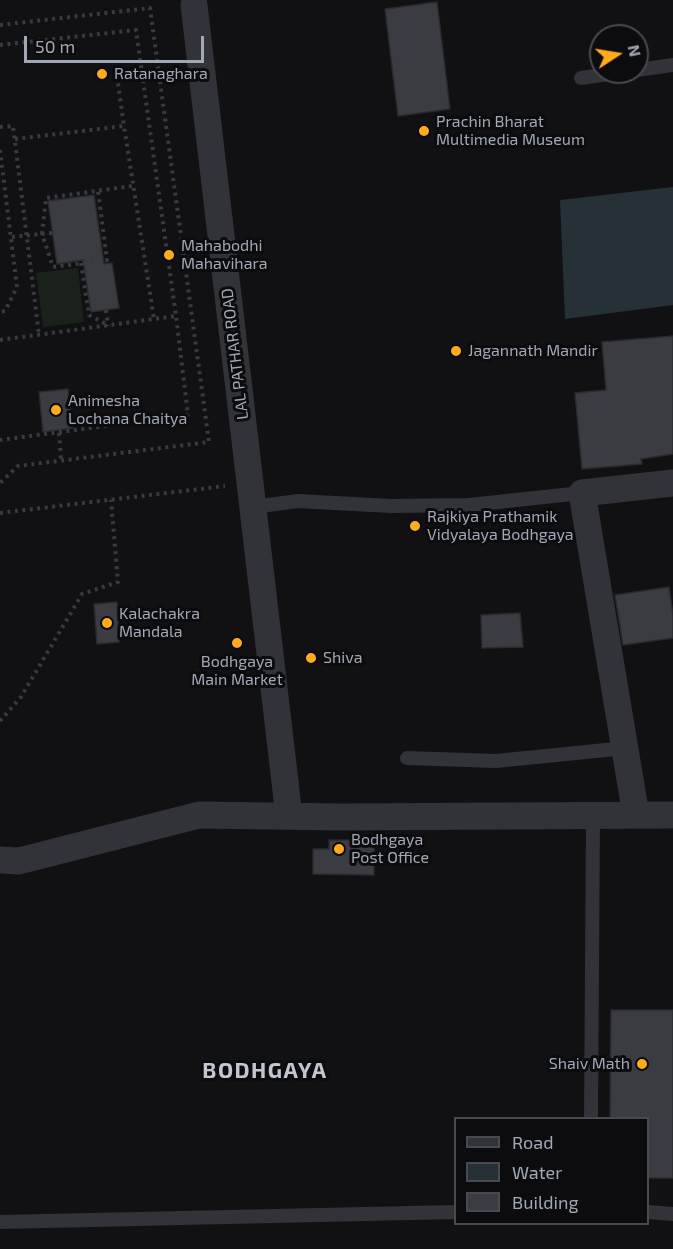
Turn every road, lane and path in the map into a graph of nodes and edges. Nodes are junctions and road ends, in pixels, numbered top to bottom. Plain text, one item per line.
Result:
1 (194, 5) dead end
2 (0, 25) edge
3 (0, 45) edge
4 (673, 65) edge
5 (649, 68) edge
6 (117, 76) dead end
7 (589, 77) edge
8 (581, 78) dead end
9 (124, 126) junction
10 (0, 127) edge
11 (15, 139) junction
12 (0, 150) edge
13 (132, 186) junction
14 (98, 191) junction
15 (52, 232) dead end
16 (42, 234) junction
17 (27, 236) junction
18 (12, 237) junction
19 (81, 263) junction
20 (106, 310) dead end
21 (0, 312) edge
22 (177, 316) junction
23 (154, 319) junction
24 (108, 326) junction
25 (39, 335) junction
26 (0, 340) edge
27 (58, 433) junction
28 (0, 440) edge
29 (61, 459) junction
30 (0, 483) edge
31 (673, 483) edge
32 (582, 493) junction
33 (251, 494) junction
34 (111, 500) junction
35 (0, 513) edge
36 (0, 721) edge
37 (626, 748) junction
38 (407, 758) dead end
39 (636, 814) junction
40 (673, 815) edge
41 (289, 816) junction
42 (593, 816) junction
43 (0, 861) edge
44 (591, 1117) edge
45 (454, 1212) edge
46 (649, 1212) edge
47 (673, 1214) edge
48 (0, 1222) edge

1 - 33 street, LAL PATHAR ROAD
2 - 29 path
3 - 22 path
4 - 5 lane
6 - 9 path
7 - 8 lane
9 - 11 path
9 - 13 path
10 - 11 path
11 - 17 path
12 - 18 path
13 - 14 path
13 - 23 path
14 - 16 path
14 - 19 path
15 - 16 path
16 - 17 path
16 - 19 path
17 - 18 path
17 - 25 path
18 - 21 path
19 - 24 path
20 - 24 path
22 - 23 path
22 - 27 path
23 - 24 path
24 - 25 path
25 - 26 path
27 - 28 path
27 - 29 path
29 - 30 path
31 - 32 street
32 - 33 lane
32 - 37 street
33 - 34 path
33 - 41 street, LAL PATHAR ROAD
34 - 35 path
34 - 36 path
37 - 38 lane
37 - 39 street
39 - 40 street
39 - 42 street
41 - 42 street
41 - 43 street
42 - 44 lane
45 - 48 lane
46 - 47 lane

